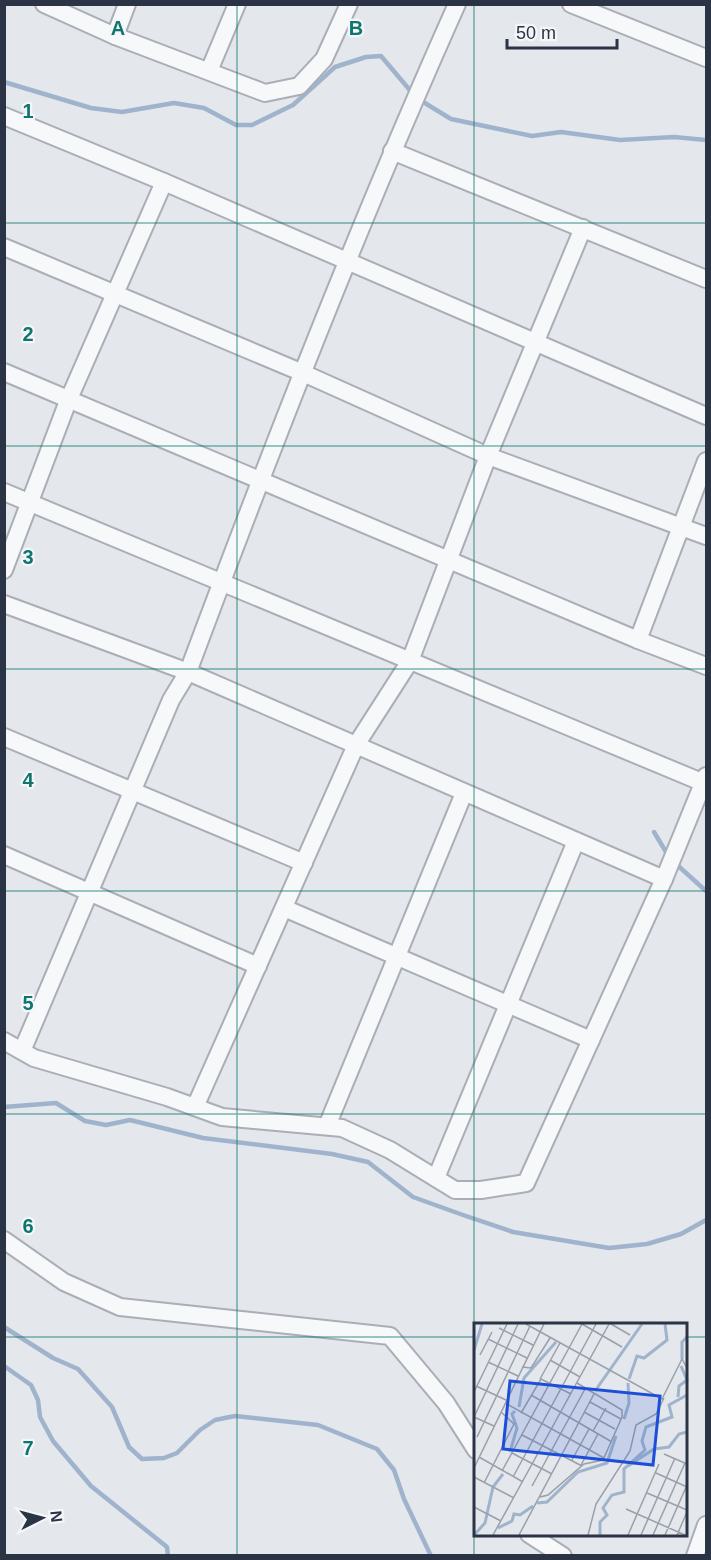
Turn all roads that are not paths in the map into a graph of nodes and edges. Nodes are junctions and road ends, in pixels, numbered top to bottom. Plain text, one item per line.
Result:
1 (44, 4) edge
2 (127, 4) edge
3 (237, 4) edge
4 (349, 4) edge
5 (458, 4) edge
6 (570, 4) edge
7 (115, 36) junction
8 (706, 58) edge
9 (209, 71) junction
10 (4, 116) edge
11 (392, 151) junction
12 (164, 182) junction
13 (583, 228) junction
14 (4, 247) edge
15 (348, 261) junction
16 (706, 279) edge
17 (115, 294) junction
18 (537, 342) junction
19 (4, 372) edge
20 (303, 373) junction
21 (68, 401) junction
22 (706, 416) edge
23 (488, 456) junction
24 (706, 461) edge
25 (259, 479) junction
26 (4, 492) edge
27 (30, 502) junction
28 (682, 525) junction
29 (706, 536) edge
30 (449, 559) junction
31 (4, 570) edge
32 (221, 582) junction
33 (4, 604) edge
34 (638, 640) junction
35 (410, 661) junction
36 (706, 666) edge
37 (188, 672) junction
38 (4, 737) edge
39 (356, 745) junction
40 (705, 779) edge
41 (132, 791) junction
42 (464, 793) junction
43 (576, 841) junction
44 (4, 855) edge
45 (304, 863) junction
46 (664, 879) junction
47 (89, 892) junction
48 (284, 908) junction
49 (397, 957) junction
50 (258, 966) junction
51 (508, 1004) junction
52 (591, 1040) junction
53 (4, 1041) edge
54 (22, 1052) junction
55 (195, 1107) junction
56 (327, 1126) junction
57 (436, 1178) junction
58 (4, 1240) edge
59 (474, 1447) edge
60 (706, 1525) edge
61 (532, 1536) edge
62 (563, 1556) edge
63 (695, 1556) edge

1 - 7 street
2 - 7 street
3 - 9 street
4 - 9 street
5 - 11 street
6 - 8 street
7 - 9 street
10 - 12 street
11 - 13 street
11 - 15 street
12 - 15 street
12 - 17 street
13 - 16 street
13 - 18 street
14 - 17 street
15 - 18 street
15 - 20 street
17 - 20 street
17 - 21 street
18 - 22 street
18 - 23 street
19 - 21 street
20 - 23 street
20 - 25 street
21 - 25 street
21 - 27 street
23 - 28 street
23 - 30 street
24 - 28 street
25 - 30 street
25 - 32 street
26 - 27 street
27 - 31 street
27 - 32 street
28 - 29 street
28 - 34 street
30 - 34 street
30 - 35 street
32 - 35 street
32 - 37 street
33 - 37 street
34 - 36 street
35 - 39 street
35 - 40 street
37 - 39 street
37 - 41 street
38 - 41 street
39 - 42 street
39 - 45 street
40 - 46 street
41 - 45 street
41 - 47 street
42 - 43 street
42 - 49 street
43 - 46 street
43 - 51 street
44 - 47 street
45 - 48 street
46 - 52 street
47 - 50 street
47 - 54 street
48 - 49 street
48 - 50 street
49 - 51 street
49 - 56 street
50 - 55 street
51 - 52 street
51 - 57 street
52 - 57 street
53 - 54 street
54 - 55 street
55 - 56 street
56 - 57 street
58 - 59 street
60 - 63 street
61 - 62 street

